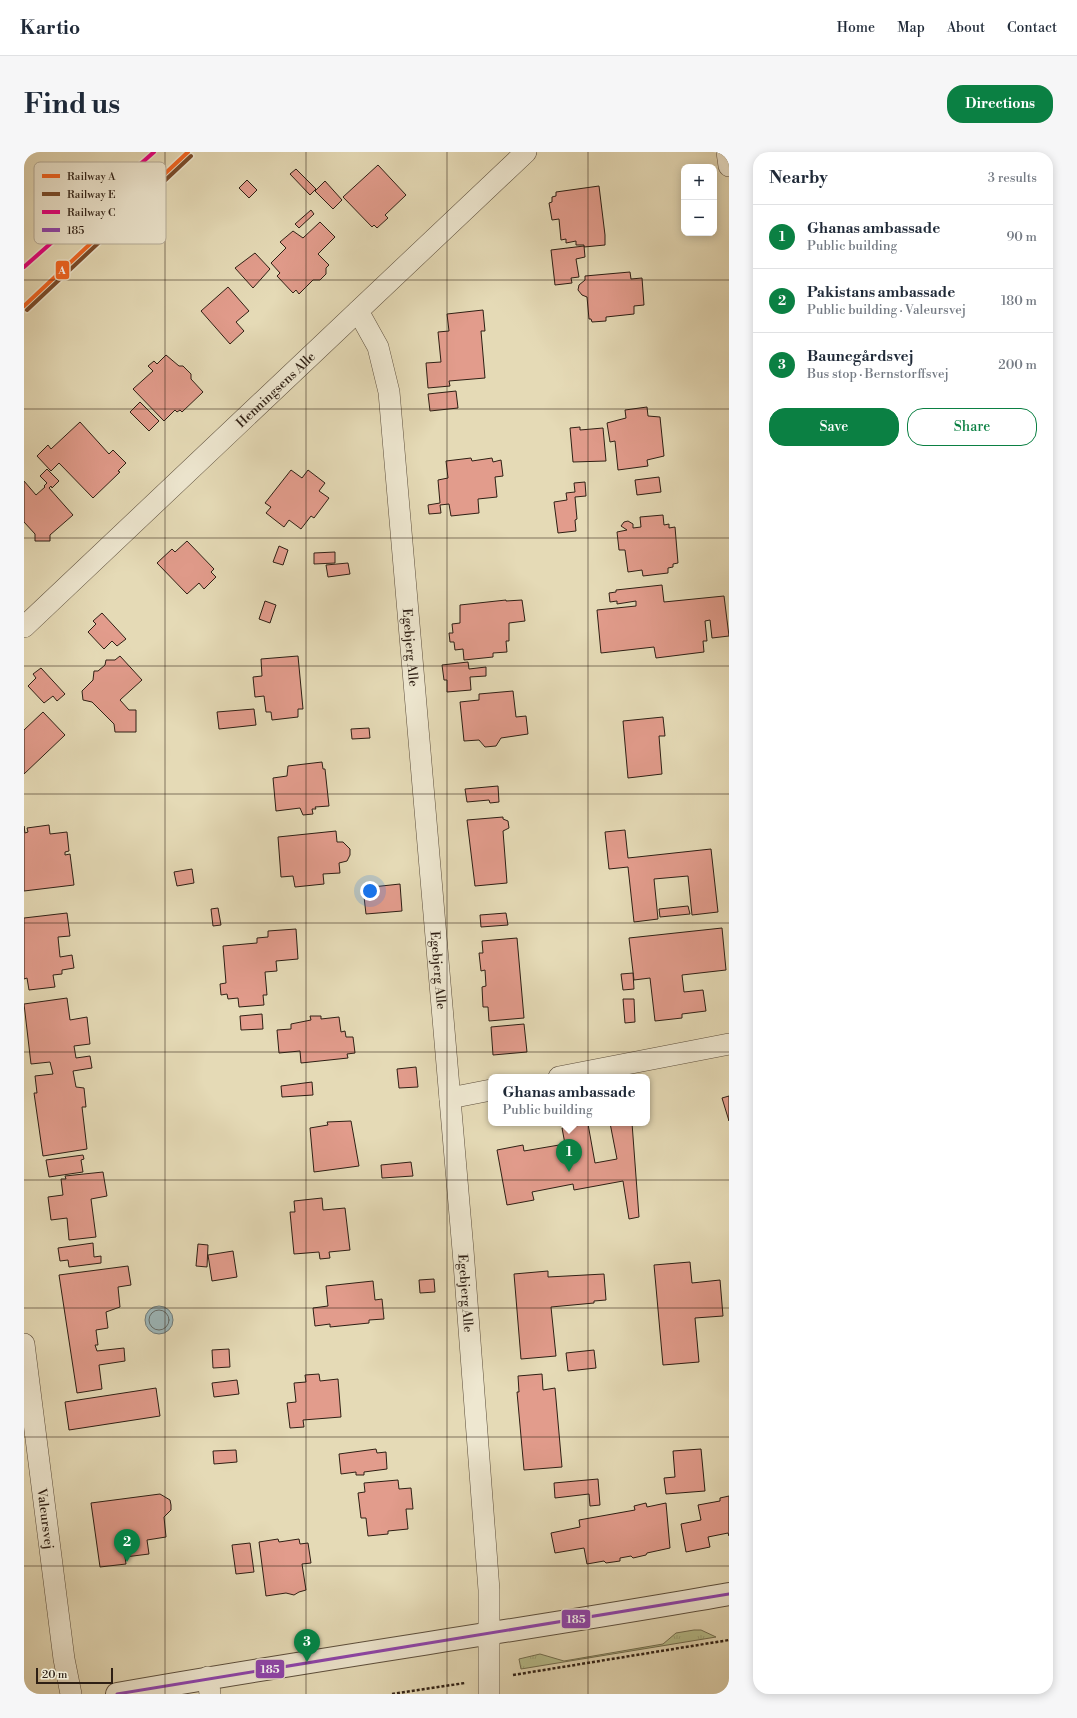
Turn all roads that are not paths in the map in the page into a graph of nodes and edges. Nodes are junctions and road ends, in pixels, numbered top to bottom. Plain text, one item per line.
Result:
1 (526, 152) edge
2 (728, 152) edge
3 (729, 166) edge
4 (358, 311) junction
5 (24, 627) edge
6 (729, 1044) edge
7 (574, 1074) edge
8 (488, 1091) edge
9 (450, 1098) junction
10 (24, 1344) edge
11 (728, 1598) edge
12 (489, 1635) junction
13 (209, 1686) edge
14 (489, 1687) edge
15 (71, 1694) edge
16 (116, 1694) edge

1 - 4 street, Henningsens Alle
2 - 3 street
4 - 5 street, Henningsens Alle
4 - 9 street, Egebjerg Alle
6 - 7 street
8 - 9 street
9 - 12 street, Egebjerg Alle
10 - 15 street, Valeursvej
11 - 12 street
12 - 13 street
12 - 14 street, Egebjerg Alle
13 - 16 street

